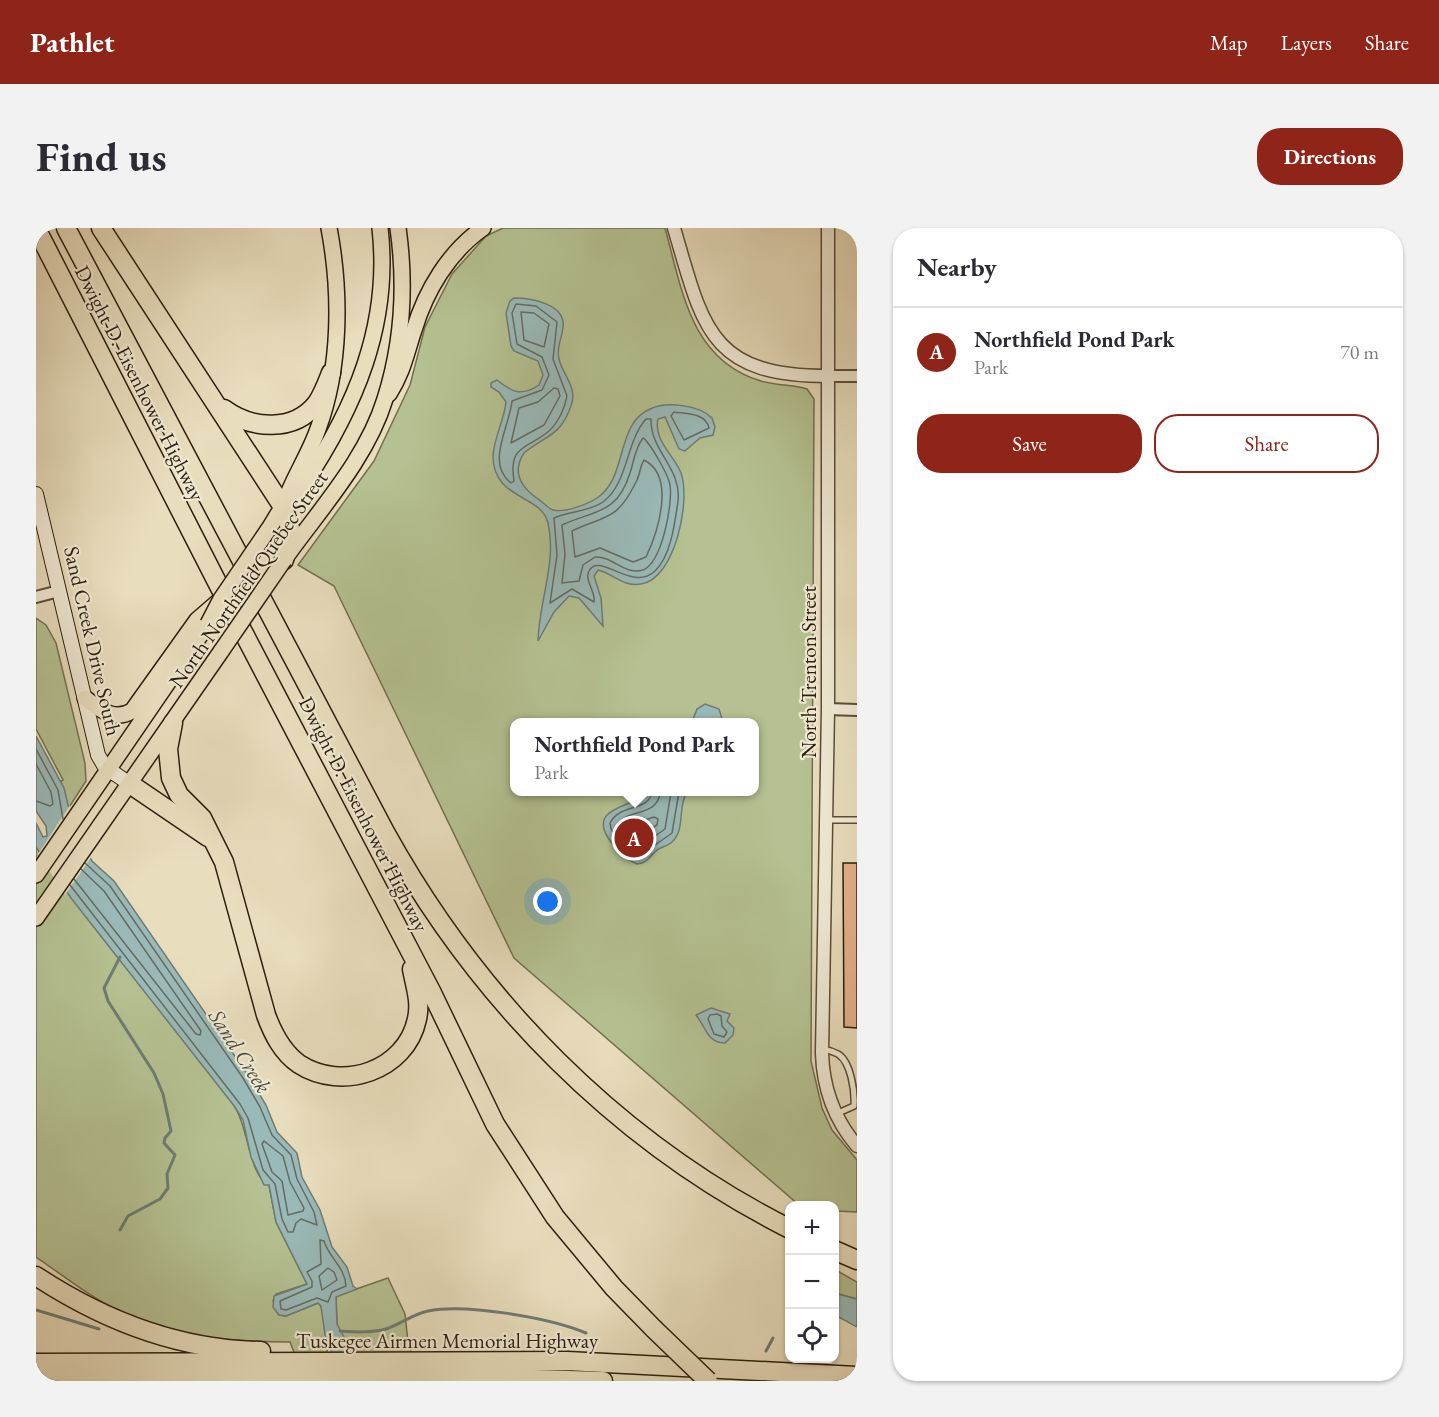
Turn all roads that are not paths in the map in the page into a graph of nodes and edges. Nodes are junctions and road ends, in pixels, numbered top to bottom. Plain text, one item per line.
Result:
1 (36, 228) edge
2 (66, 228) edge
3 (101, 228) edge
4 (329, 228) edge
5 (380, 228) edge
6 (398, 228) edge
7 (483, 228) edge
8 (674, 228) edge
9 (828, 228) edge
10 (331, 373) junction
11 (827, 376) junction
12 (857, 376) edge
13 (385, 399) junction
14 (218, 405) junction
15 (36, 494) edge
16 (283, 507) junction
17 (284, 560) junction
18 (59, 591) junction
19 (36, 597) edge
20 (205, 620) junction
21 (85, 698) junction
22 (828, 709) junction
23 (857, 710) edge
24 (173, 723) junction
25 (108, 770) junction
26 (130, 784) junction
27 (826, 820) junction
28 (857, 820) edge
29 (216, 844) junction
30 (36, 875) edge
31 (36, 918) edge
32 (408, 947) junction
33 (822, 1048) junction
34 (836, 1114) junction
35 (857, 1146) edge
36 (785, 1227) edge
37 (839, 1252) edge
38 (857, 1260) edge
39 (36, 1276) edge
40 (36, 1363) edge
41 (256, 1363) junction
42 (429, 1368) junction
43 (857, 1376) edge
44 (36, 1377) edge
45 (603, 1381) edge
46 (708, 1381) edge

1 - 32 highway, Dwight D. Eisenhower Highway
2 - 36 highway, Dwight D. Eisenhower Highway
3 - 14 highway
4 - 10 main road
5 - 16 main road, North Northfield Quebec Street
6 - 13 main road, North Northfield Quebec Street
7 - 13 main road
8 - 11 street
9 - 11 street, North Trenton Street
10 - 14 highway
10 - 16 main road
11 - 12 street
11 - 22 street, North Trenton Street
13 - 17 main road, North Northfield Quebec Street
14 - 16 highway
15 - 18 main road, Sand Creek Drive South
16 - 17 highway
16 - 20 main road, North Northfield Quebec Street, bridge
17 - 24 main road, North Northfield Quebec Street, bridge
18 - 19 street
18 - 21 main road, Sand Creek Drive South
20 - 21 main road
20 - 25 main road, North Northfield Quebec Street
21 - 25 main road, Sand Creek Drive South
22 - 23 street
22 - 27 street, North Trenton Street
24 - 26 main road, North Northfield Quebec Street
24 - 29 highway
25 - 26 main road
25 - 30 main road, North Northfield Quebec Street
26 - 29 highway
26 - 31 main road, North Northfield Quebec Street
27 - 28 lane
27 - 33 street, North Trenton Street
29 - 32 highway
32 - 46 highway, Dwight D. Eisenhower Highway, bridge
33 - 34 street, North Trenton Street
33 - 34 lane
34 - 35 street, North Trenton Street
37 - 38 highway
39 - 41 highway
40 - 41 highway
41 - 42 highway
41 - 42 highway
41 - 44 highway
42 - 43 highway, Tuskegee Airmen Memorial Highway
42 - 45 highway

